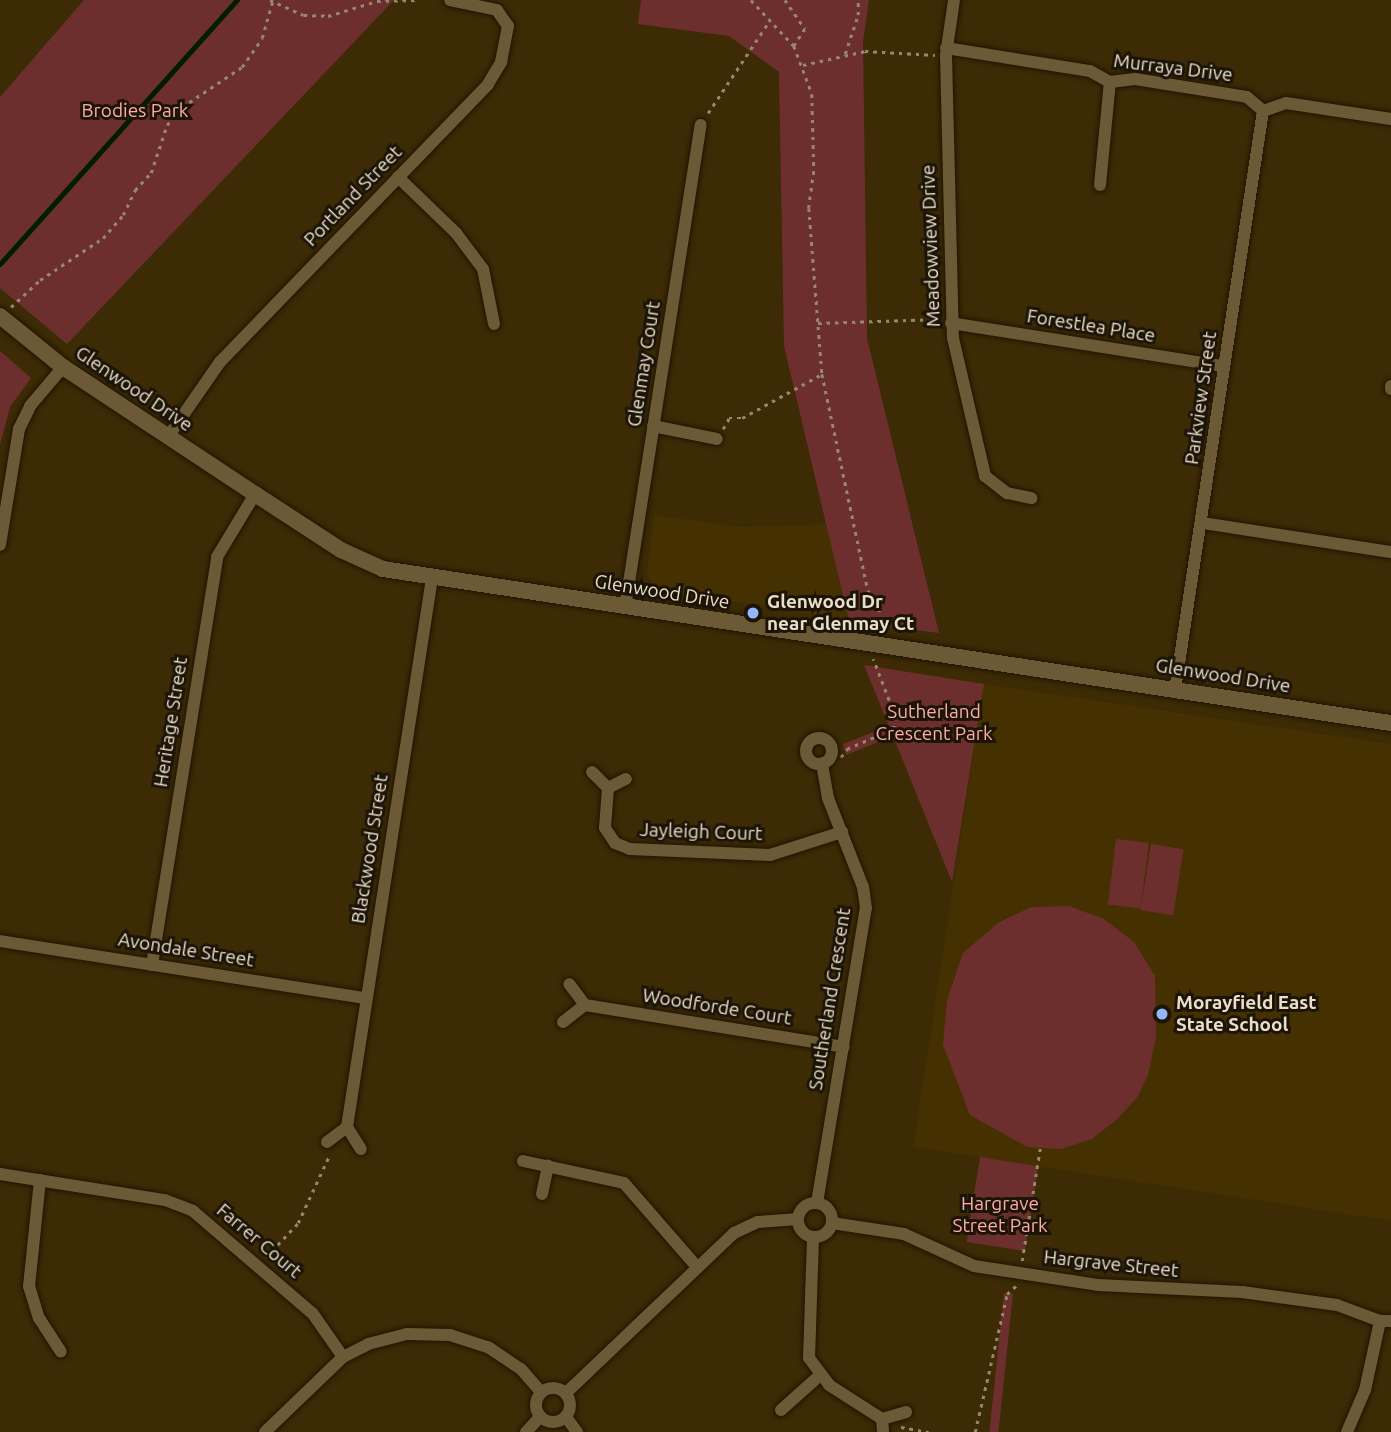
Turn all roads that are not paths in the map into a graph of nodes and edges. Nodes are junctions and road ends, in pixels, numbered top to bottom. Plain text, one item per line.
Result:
1 (450, 0) edge
2 (954, 0) edge
3 (946, 52) junction
4 (1110, 82) junction
5 (1263, 111) junction
6 (1391, 119) edge
7 (701, 125) road end
8 (398, 177) junction
9 (1100, 185) dead end
10 (6, 312) edge
11 (951, 321) junction
12 (494, 324) dead end
13 (1224, 366) junction
14 (63, 367) junction
15 (653, 426) junction
16 (168, 437) junction
17 (717, 439) road end
18 (255, 494) junction
19 (1031, 498) dead end
20 (1203, 523) junction
21 (0, 545) edge
22 (1391, 552) edge
23 (432, 578) junction
24 (625, 608) junction
25 (1175, 690) junction
26 (1391, 723) edge
27 (822, 764) junction
28 (592, 772) dead end
29 (626, 779) dead end
30 (608, 788) junction
31 (842, 832) junction
32 (0, 941) edge
33 (152, 965) junction
34 (569, 984) dead end
35 (366, 998) junction
36 (585, 1005) junction
37 (563, 1022) dead end
38 (844, 1047) junction
39 (347, 1127) junction
40 (327, 1142) road end
41 (361, 1149) dead end
42 (523, 1161) dead end
43 (548, 1166) junction
44 (0, 1174) edge
45 (40, 1181) junction
46 (542, 1194) dead end
47 (817, 1203) junction
48 (798, 1219) junction
49 (832, 1223) junction
50 (813, 1238) junction
51 (696, 1267) junction
52 (1385, 1321) edge
53 (61, 1352) dead end
54 (343, 1356) junction
55 (820, 1376) junction
56 (541, 1392) junction
57 (566, 1393) junction
58 (781, 1410) dead end
59 (906, 1412) dead end
60 (540, 1416) junction
61 (566, 1418) junction
62 (883, 1426) edge
63 (265, 1432) edge
64 (526, 1432) edge
65 (577, 1432) edge
66 (1347, 1432) edge

1 - 8 street, Portland Street
2 - 3 street, Meadowview Drive
3 - 4 street, Murraya Drive
3 - 11 street, Meadowview Drive
4 - 5 street, Murraya Drive
4 - 9 street
5 - 6 street
5 - 13 street, Parkview Street
7 - 15 street, Glenmay Court
8 - 12 street
8 - 16 street, Portland Street
10 - 14 street, Glenwood Drive
11 - 13 street, Forestlea Place
11 - 19 street, Meadowview Drive
13 - 20 street, Parkview Street
14 - 16 street, Glenwood Drive
14 - 21 street
15 - 17 street
15 - 24 street, Glenmay Court
16 - 18 street, Glenwood Drive
18 - 23 street, Glenwood Drive
18 - 33 street, Heritage Street
20 - 22 street
20 - 25 street, Parkview Street
23 - 24 street, Glenwood Drive
23 - 35 street, Blackwood Street
24 - 25 street, Glenwood Drive
25 - 26 street, Glenwood Drive
27 - 27 street, Southerland Crescent
27 - 31 street, Southerland Crescent
28 - 30 street
29 - 30 street
30 - 31 street, Jayleigh Court
31 - 38 street, Southerland Crescent
32 - 33 street, Avondale Street
33 - 35 street, Avondale Street
34 - 36 street
35 - 39 street, Blackwood Street
36 - 37 street
36 - 38 street, Woodforde Court
38 - 47 street, Southerland Crescent
39 - 40 street
39 - 41 street
42 - 43 street
43 - 46 street
43 - 51 street
44 - 45 street, Farrer Court
45 - 53 street
45 - 54 street, Farrer Court
47 - 48 street
47 - 49 street
48 - 50 street
48 - 51 street
49 - 50 street
49 - 52 street, Hargrave Street
50 - 55 street
51 - 57 street
52 - 66 street
54 - 56 street
54 - 63 street
55 - 58 street
55 - 62 street
56 - 57 street
56 - 60 street
57 - 61 street
59 - 62 street
60 - 61 street
60 - 64 street
61 - 65 street

